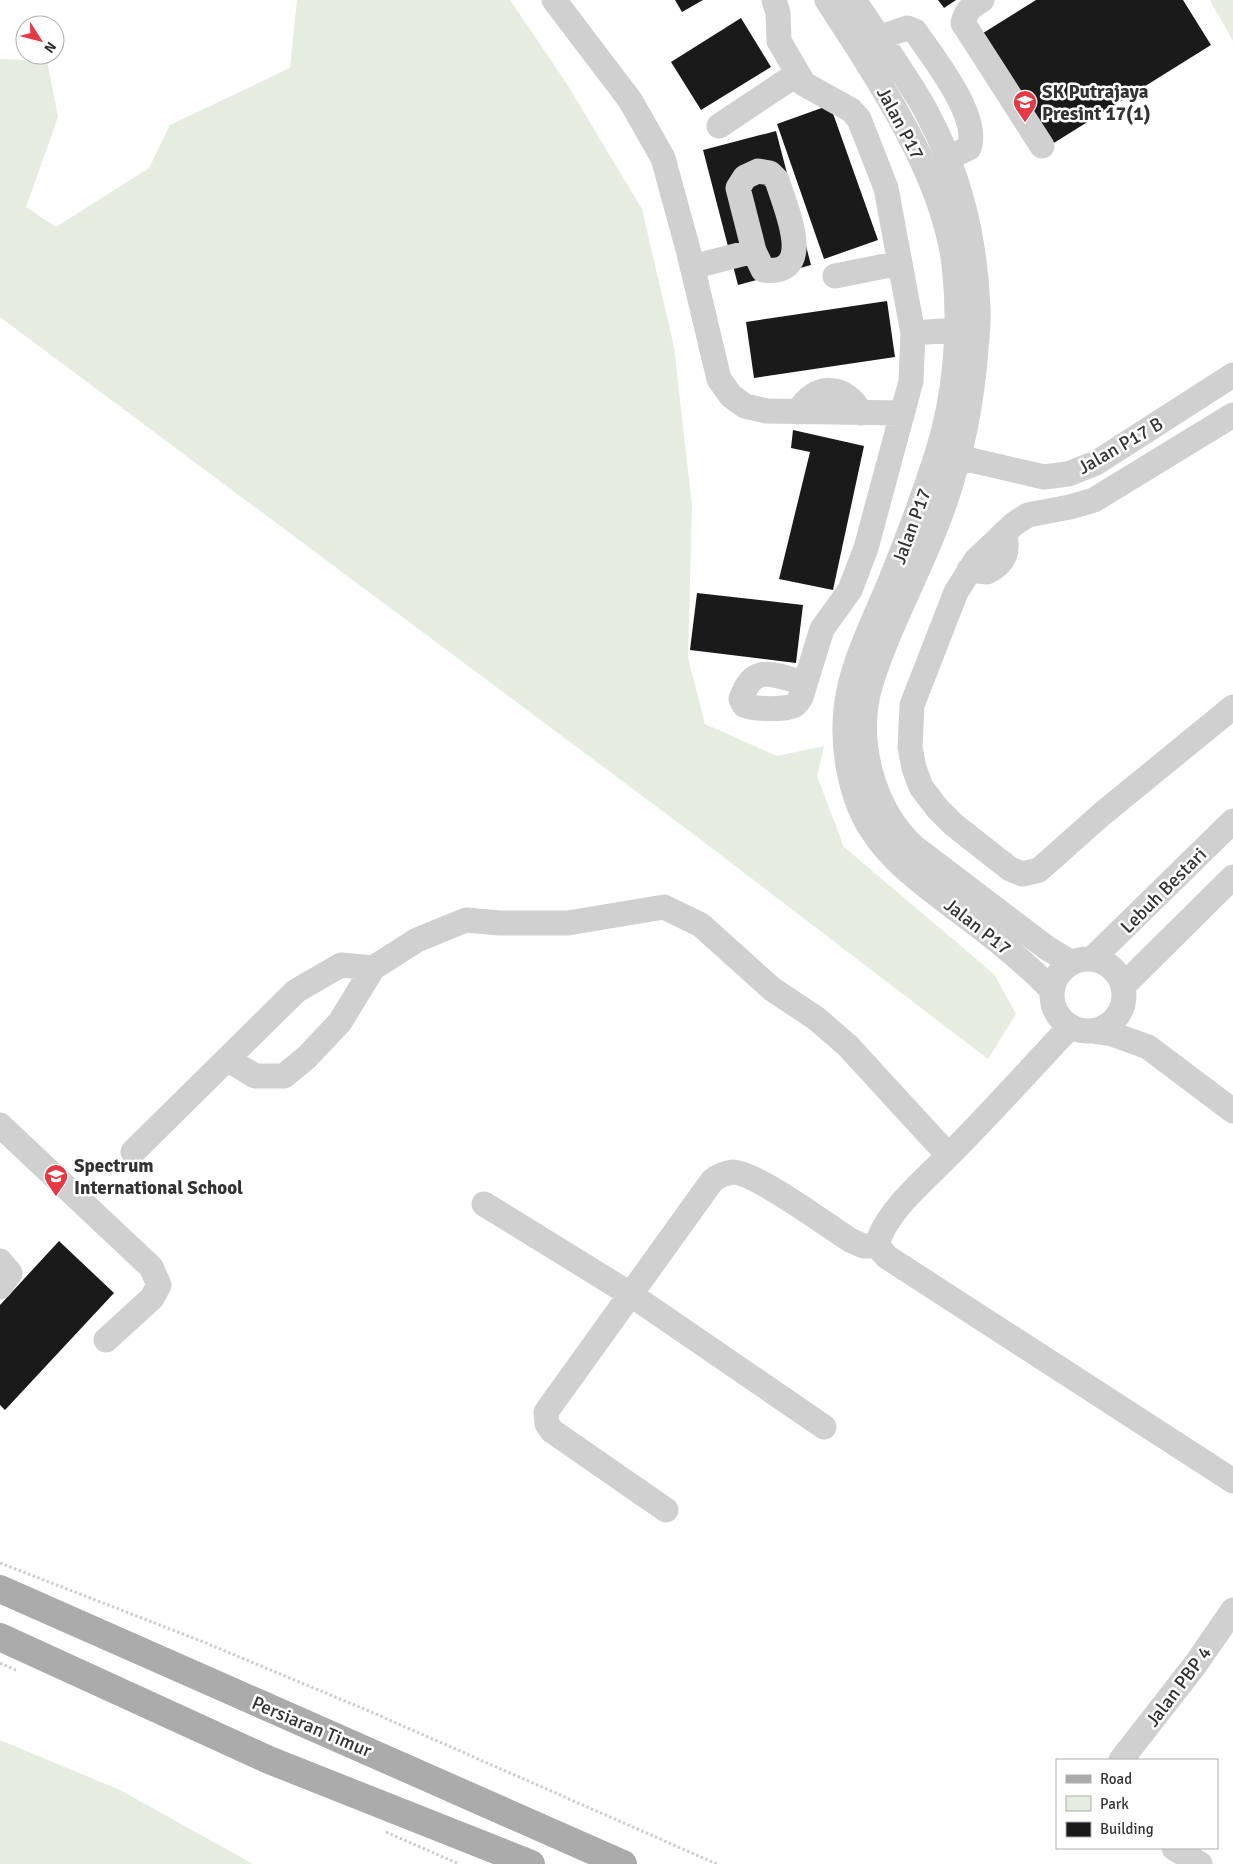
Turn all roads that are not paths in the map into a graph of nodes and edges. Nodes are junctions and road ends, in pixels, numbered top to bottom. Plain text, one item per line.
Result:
1 (554, 0) edge
2 (774, 0) edge
3 (827, 0) edge
4 (854, 0) edge
5 (982, 0) edge
6 (878, 38) junction
7 (797, 74) junction
8 (719, 126) dead end
9 (1042, 146) dead end
10 (948, 158) junction
11 (754, 251) dead end
12 (900, 263) junction
13 (692, 267) junction
14 (835, 276) dead end
15 (957, 330) junction
16 (913, 333) junction
17 (1233, 375) edge
18 (1199, 396) junction
19 (902, 413) junction
20 (1224, 424) edge
21 (949, 455) junction
22 (805, 683) dead end
23 (1233, 707) edge
24 (1233, 821) edge
25 (1233, 877) edge
26 (1082, 961) junction
27 (373, 968) junction
28 (1052, 990) junction
29 (1123, 996) junction
30 (1081, 1029) junction
31 (1148, 1047) junction
32 (228, 1059) junction
33 (1233, 1111) edge
34 (0, 1125) edge
35 (133, 1152) dead end
36 (948, 1155) junction
37 (484, 1204) dead end
38 (877, 1246) junction
39 (0, 1261) edge
40 (0, 1287) edge
41 (630, 1294) junction
42 (106, 1340) dead end
43 (824, 1427) dead end
44 (1233, 1482) edge
45 (666, 1510) dead end
46 (0, 1589) edge
47 (1233, 1610) edge
48 (0, 1637) edge
49 (1121, 1759) edge
50 (1176, 1849) edge
51 (531, 1864) edge
52 (623, 1864) edge
53 (1200, 1864) edge

1 - 13 street
2 - 7 street
3 - 15 street, Jalan P17
4 - 6 street, Jalan P17
5 - 9 street
6 - 10 street, Jalan P17
6 - 10 street
7 - 8 street
7 - 12 street
10 - 21 street, Jalan P17
11 - 13 street
12 - 14 street
12 - 16 street
13 - 19 street
15 - 16 street
15 - 21 street, Jalan P17
16 - 19 street
17 - 18 street, Jalan P17 B
18 - 20 street
18 - 21 street, Jalan P17 B
19 - 22 street
20 - 23 street
21 - 26 street, Jalan P17
21 - 28 street, Jalan P17
24 - 26 street, Lebuh Bestari
25 - 29 street
26 - 28 street
26 - 29 street
27 - 32 street
27 - 32 street
27 - 36 street
28 - 30 street
29 - 30 street
29 - 31 street
30 - 31 street
30 - 36 street
31 - 33 street
32 - 35 street
34 - 42 street
36 - 38 street
37 - 41 street
38 - 41 street
38 - 44 street
39 - 40 street
41 - 43 street
41 - 45 street
46 - 52 main road, Persiaran Timur
47 - 49 street, Jalan PBP 4
48 - 51 main road
50 - 53 street

